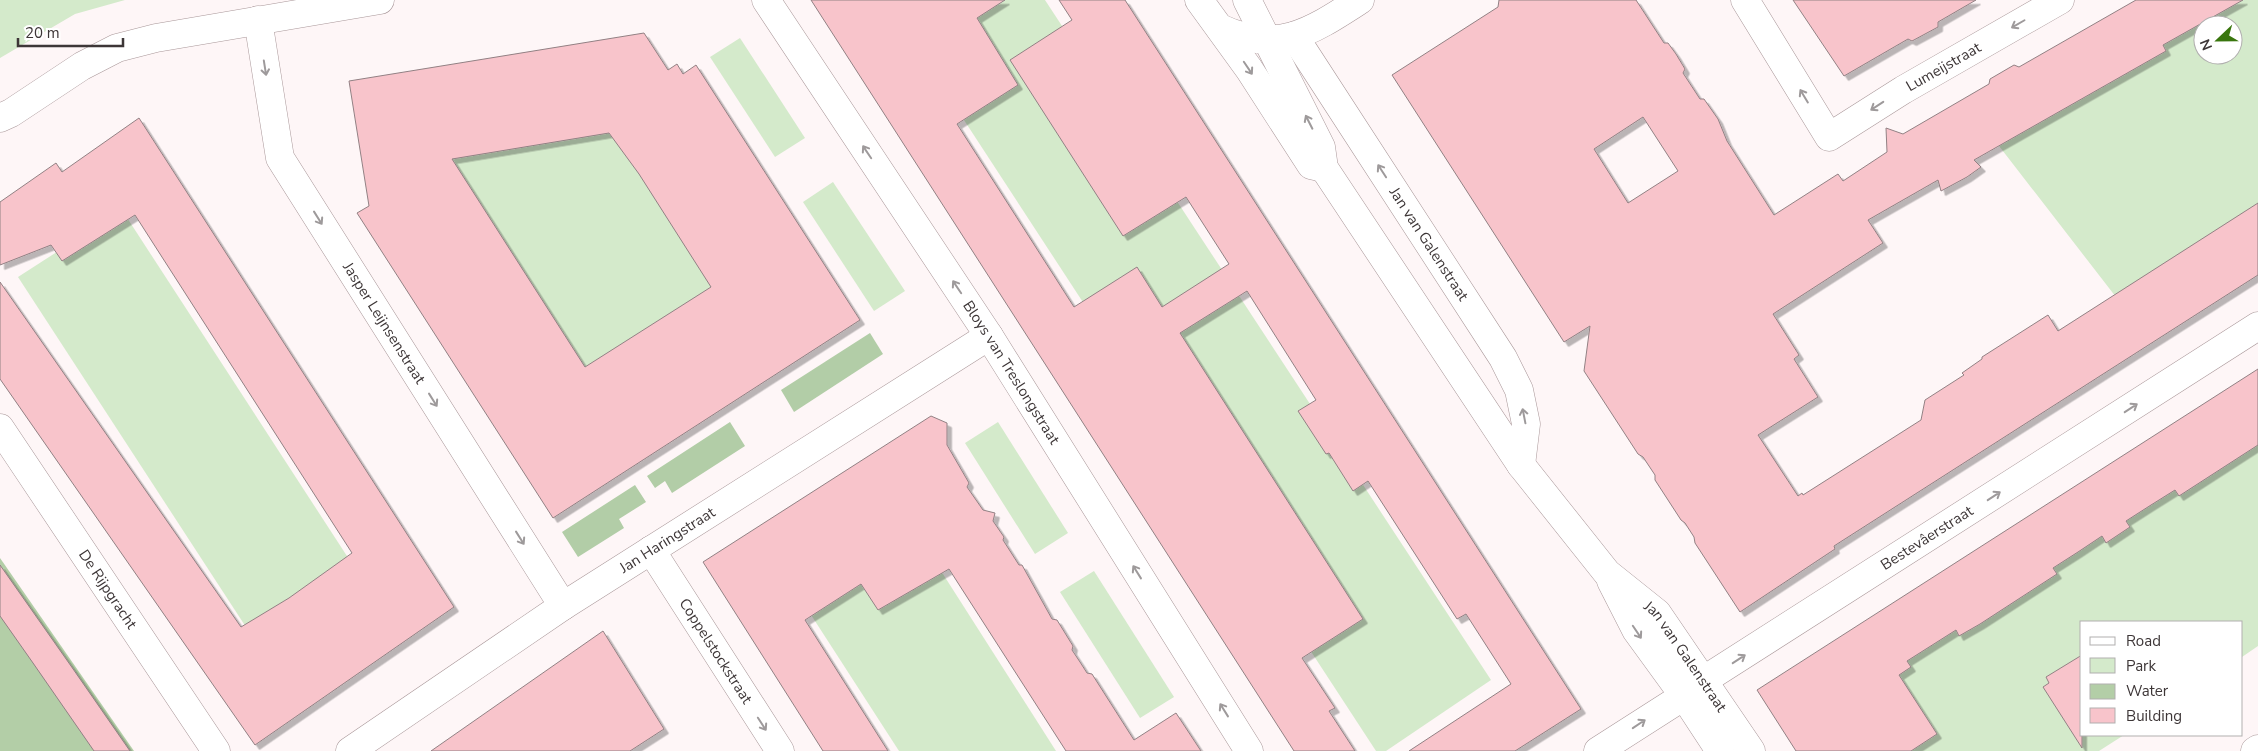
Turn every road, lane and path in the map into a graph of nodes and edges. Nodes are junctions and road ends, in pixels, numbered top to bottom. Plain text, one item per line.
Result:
1 (380, 0) edge
2 (766, 0) edge
3 (1199, 0) edge
4 (1246, 0) edge
5 (1360, 0) edge
6 (1745, 0) edge
7 (2060, 0) edge
8 (258, 20) junction
9 (1220, 28) junction
10 (1281, 39) junction
11 (4, 118) edge
12 (1324, 168) junction
13 (2258, 326) edge
14 (989, 336) junction
15 (0, 428) edge
16 (1521, 465) junction
17 (651, 550) junction
18 (563, 606) junction
19 (1694, 688) junction
20 (216, 751) edge
21 (350, 751) edge
22 (780, 751) edge
23 (1249, 751) edge
24 (1598, 751) edge
25 (1720, 751) edge
26 (1751, 751) edge

1 - 8 street
14 -> 2 street, Bloys van Treslongstraat
3 - 9 street, Jan van Galenstraat
4 - 10 street, Jan van Galenstraat
5 - 10 street
7 -> 6 street, Lumeijstraat
8 - 11 street
8 -> 18 street, Jasper Leijnsenstraat
9 - 10 street
9 -> 12 street, Jan van Galenstraat
12 -> 10 street, Jan van Galenstraat
16 -> 10 street, Jan van Galenstraat
12 - 16 street, Jan van Galenstraat
19 -> 13 street, Bestevâerstraat
14 - 17 street, Jan Haringstraat
23 -> 14 street, Bloys van Treslongstraat
15 - 20 street, De Rijpgracht
16 - 19 street, Jan van Galenstraat
17 - 18 street, Jan Haringstraat
17 -> 22 street, Coppelstockstraat
18 - 21 street, Jan Haringstraat
24 -> 19 street, Bestevâerstraat
19 - 25 street, Jan van Galenstraat
19 - 26 street, Jan van Galenstraat

